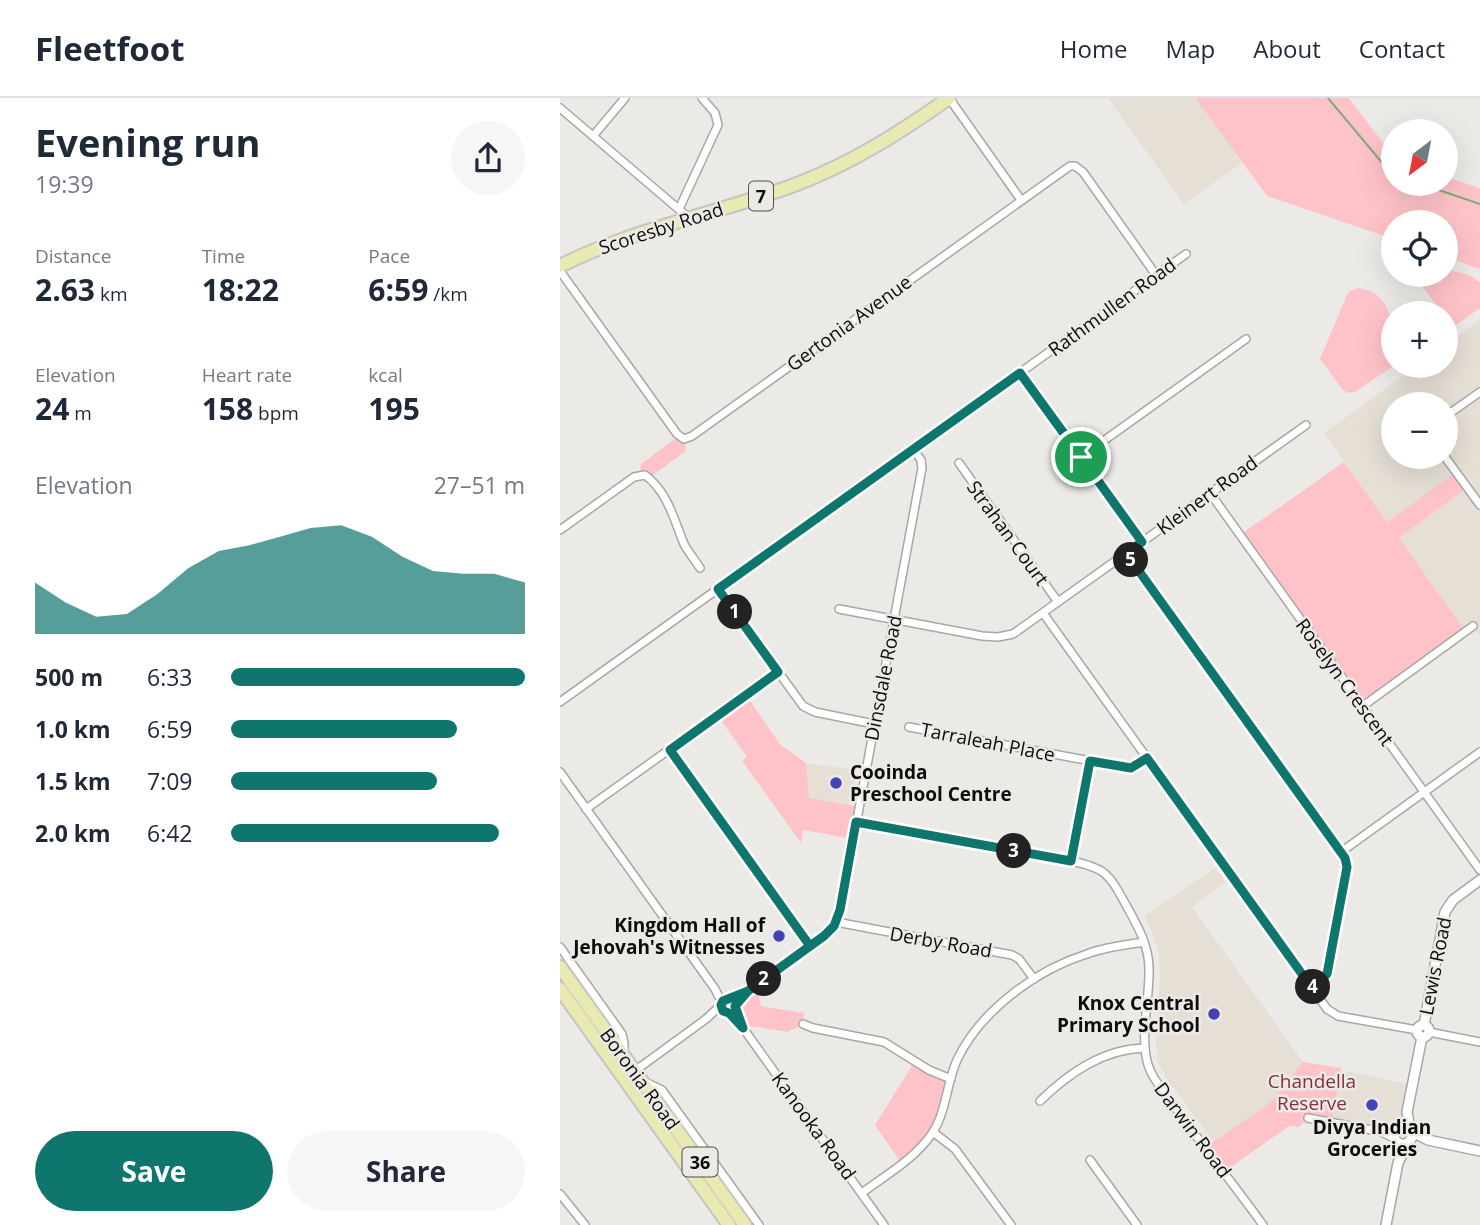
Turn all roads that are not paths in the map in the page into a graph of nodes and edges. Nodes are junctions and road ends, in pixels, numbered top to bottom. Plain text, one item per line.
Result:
1 (625, 98) edge
2 (702, 98) edge
3 (946, 99) edge
4 (560, 108) edge
5 (593, 136) junction
6 (1021, 200) junction
7 (684, 214) junction
8 (1186, 254) dead end
9 (560, 269) edge
10 (1156, 275) junction
11 (1246, 339) dead end
12 (1020, 373) junction
13 (1480, 391) edge
14 (1458, 407) edge
15 (1306, 425) dead end
16 (913, 449) junction
17 (1081, 457) junction
18 (959, 463) dead end
19 (1454, 469) edge
20 (1210, 493) junction
21 (1480, 505) edge
22 (560, 530) edge
23 (1142, 542) junction
24 (1126, 553) junction
25 (700, 568) dead end
26 (718, 589) junction
27 (1058, 602) junction
28 (839, 609) dead end
29 (1043, 613) junction
30 (894, 620) junction
31 (1473, 626) dead end
32 (778, 672) junction
33 (560, 702) edge
34 (1363, 706) junction
35 (874, 723) junction
36 (909, 727) dead end
37 (670, 750) junction
38 (1480, 752) edge
39 (1147, 758) junction
40 (1090, 761) junction
41 (560, 772) edge
42 (1424, 792) junction
43 (586, 809) junction
44 (856, 822) junction
45 (1341, 852) junction
46 (1071, 861) junction
47 (1480, 870) edge
48 (1480, 880) edge
49 (836, 922) junction
50 (1144, 942) junction
51 (810, 946) junction
52 (560, 947) edge
53 (560, 967) edge
54 (1034, 979) junction
55 (1312, 988) junction
56 (560, 989) edge
57 (728, 1006) junction
58 (803, 1024) dead end
59 (1423, 1031) junction
60 (1480, 1042) edge
61 (1145, 1048) junction
62 (624, 1056) junction
63 (633, 1076) junction
64 (951, 1079) junction
65 (1040, 1101) dead end
66 (1407, 1112) junction
67 (1308, 1118) dead end
68 (933, 1132) junction
69 (1396, 1134) junction
70 (1410, 1136) junction
71 (1480, 1152) edge
72 (1090, 1160) dead end
73 (1398, 1163) junction
74 (862, 1193) junction
75 (560, 1194) edge
76 (585, 1225) edge
77 (729, 1225) edge
78 (745, 1225) edge
79 (759, 1225) edge
80 (884, 1225) edge
81 (1010, 1225) edge
82 (1137, 1225) edge
83 (1263, 1225) edge
84 (1387, 1225) edge

1 - 5 street
2 - 7 street
3 - 6 street
3 - 7 main road, Scoresby Road / 7
4 - 5 street
5 - 7 street
6 - 9 street, Gertonia Avenue
6 - 10 street, Gertonia Avenue
7 - 9 main road, Scoresby Road / 7
8 - 10 street, Rathmullen Road
10 - 12 street, Rathmullen Road
11 - 17 street
12 - 16 street, Rathmullen Road
12 - 17 street
13 - 14 street
15 - 20 street, Kleinert Road
16 - 26 street, Rathmullen Road
16 - 30 street, Dinsdale Road
17 - 23 street
18 - 27 street, Strahan Court
19 - 21 street
20 - 23 street, Kleinert Road
20 - 34 street, Roselyn Crescent
22 - 25 street
23 - 24 street, Kleinert Road
24 - 27 street, Kleinert Road
24 - 45 street
26 - 32 street
26 - 33 street, Rathmullen Road
27 - 29 street, Kleinert Road
28 - 30 street, Kleinert Road
29 - 30 street, Kleinert Road
29 - 39 street
30 - 35 street, Dinsdale Road
31 - 34 street
32 - 35 street
32 - 37 street
34 - 42 street, Roselyn Crescent
35 - 44 street, Dinsdale Road
36 - 40 street, Tarraleah Place
37 - 43 street
37 - 51 street
38 - 42 street
39 - 40 street, Tarraleah Place
39 - 55 street
40 - 46 street
41 - 43 street, Kanooka Road
42 - 45 street
42 - 47 street, Roselyn Crescent
43 - 57 street, Kanooka Road
44 - 46 street, Darwin Road
44 - 49 street, Dinsdale Road
45 - 55 street
46 - 50 street, Darwin Road
48 - 59 street, Lewis Road
49 - 51 street
49 - 54 street, Derby Road
50 - 54 street
50 - 61 street, Darwin Road
51 - 57 street
52 - 62 street
53 - 62 main road, Boronia Road / 36
54 - 64 street
55 - 59 street
56 - 63 main road, Boronia Road / 36
57 - 63 street
57 - 74 street, Kanooka Road
58 - 64 street
59 - 60 street
59 - 66 street, Lewis Road
61 - 65 street
61 - 83 street, Darwin Road
62 - 63 main road, Boronia Road / 36
63 - 77 main road, Boronia Road / 36
63 - 78 main road, Boronia Road / 36
63 - 79 street
64 - 68 street
66 - 69 street, Lewis Road
66 - 70 street, Lewis Road
67 - 69 street
68 - 74 street
68 - 81 street
69 - 70 street
69 - 70 street
69 - 73 street
70 - 71 street
70 - 73 street
72 - 82 street
73 - 84 street
74 - 80 street, Kanooka Road
75 - 76 street

